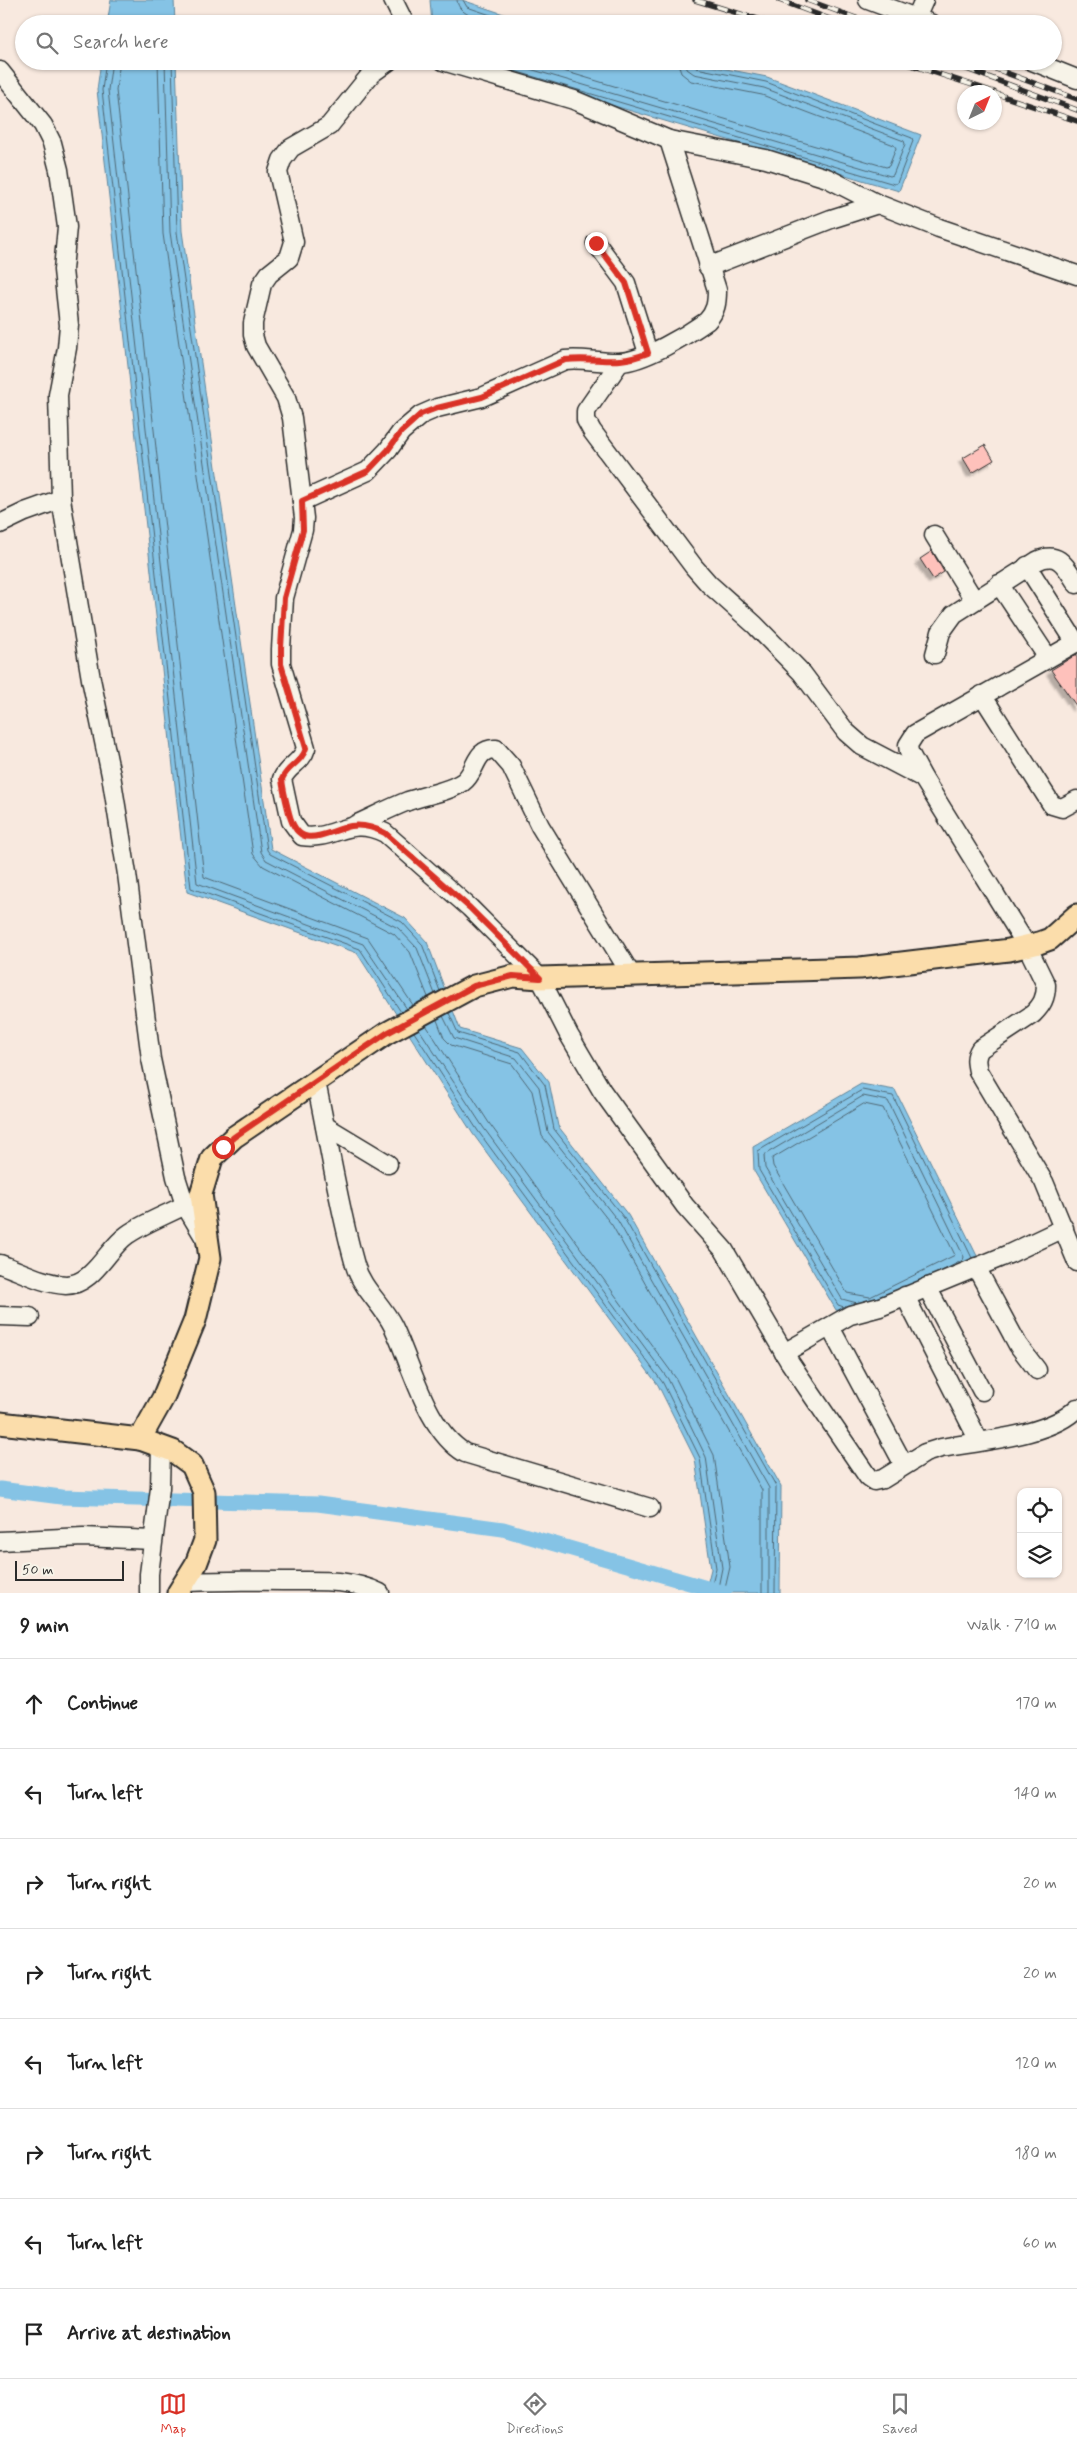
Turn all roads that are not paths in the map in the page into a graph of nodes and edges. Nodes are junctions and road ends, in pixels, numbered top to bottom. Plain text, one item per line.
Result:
1 (393, 0) edge
2 (868, 0) edge
3 (924, 0) edge
4 (400, 15) edge
5 (908, 15) edge
6 (924, 15) edge
7 (378, 70) edge
8 (473, 70) edge
9 (1056, 70) edge
10 (0, 72) edge
11 (1077, 78) edge
12 (668, 140) junction
13 (878, 204) junction
14 (596, 243) dead end
15 (708, 267) junction
16 (1077, 275) edge
17 (648, 353) junction
18 (620, 362) junction
19 (62, 500) junction
20 (302, 501) junction
21 (0, 524) edge
22 (934, 535) dead end
23 (1027, 566) junction
24 (999, 584) junction
25 (1077, 584) edge
26 (974, 600) junction
27 (1076, 643) edge
28 (935, 654) dead end
29 (1048, 658) junction
30 (982, 695) junction
31 (923, 778) junction
32 (1077, 800) edge
33 (353, 826) junction
34 (1077, 915) edge
35 (1027, 946) junction
36 (632, 976) junction
37 (540, 978) junction
38 (316, 1082) junction
39 (325, 1126) junction
40 (388, 1164) dead end
41 (185, 1205) junction
42 (1064, 1228) junction
43 (208, 1242) junction
44 (1077, 1262) edge
45 (0, 1264) edge
46 (976, 1267) junction
47 (927, 1287) junction
48 (905, 1296) junction
49 (0, 1316) edge
50 (30, 1317) dead end
51 (830, 1327) junction
52 (784, 1353) junction
53 (1037, 1370) dead end
54 (982, 1391) dead end
55 (1077, 1408) edge
56 (0, 1423) edge
57 (140, 1440) junction
58 (979, 1441) junction
59 (161, 1446) junction
60 (904, 1465) junction
61 (650, 1508) dead end
62 (0, 1540) edge
63 (153, 1540) junction
64 (181, 1588) edge
65 (149, 1593) edge
66 (380, 1593) edge

1 - 4 street
2 - 5 street
3 - 6 street
7 - 20 street
8 - 12 street
9 - 11 street
10 - 19 street
12 - 13 street
12 - 15 street
13 - 15 street
13 - 16 street
14 - 17 street
15 - 17 street
17 - 18 street
18 - 20 street
18 - 31 street
19 - 21 street
19 - 41 street
20 - 33 street
22 - 26 street
23 - 24 street
23 - 25 street
23 - 27 street
24 - 26 street
24 - 29 street
26 - 28 street
27 - 29 street
29 - 30 street
30 - 31 street
30 - 32 street
31 - 35 street
33 - 36 street
33 - 37 street
34 - 35 main road
35 - 36 main road
35 - 42 street
36 - 37 main road
37 - 38 main road
37 - 52 street
38 - 39 street
38 - 43 main road
39 - 40 street
39 - 61 street
41 - 43 street
41 - 45 street
42 - 44 street
42 - 46 street
43 - 57 main road
46 - 47 street
46 - 53 street
47 - 48 street
47 - 54 street
48 - 51 street
48 - 58 street
49 - 50 street
51 - 52 street
51 - 60 street
52 - 60 street
55 - 58 street
56 - 57 main road
57 - 59 main road
58 - 60 street
59 - 63 street
59 - 64 main road
62 - 63 street
63 - 65 street
64 - 66 street

